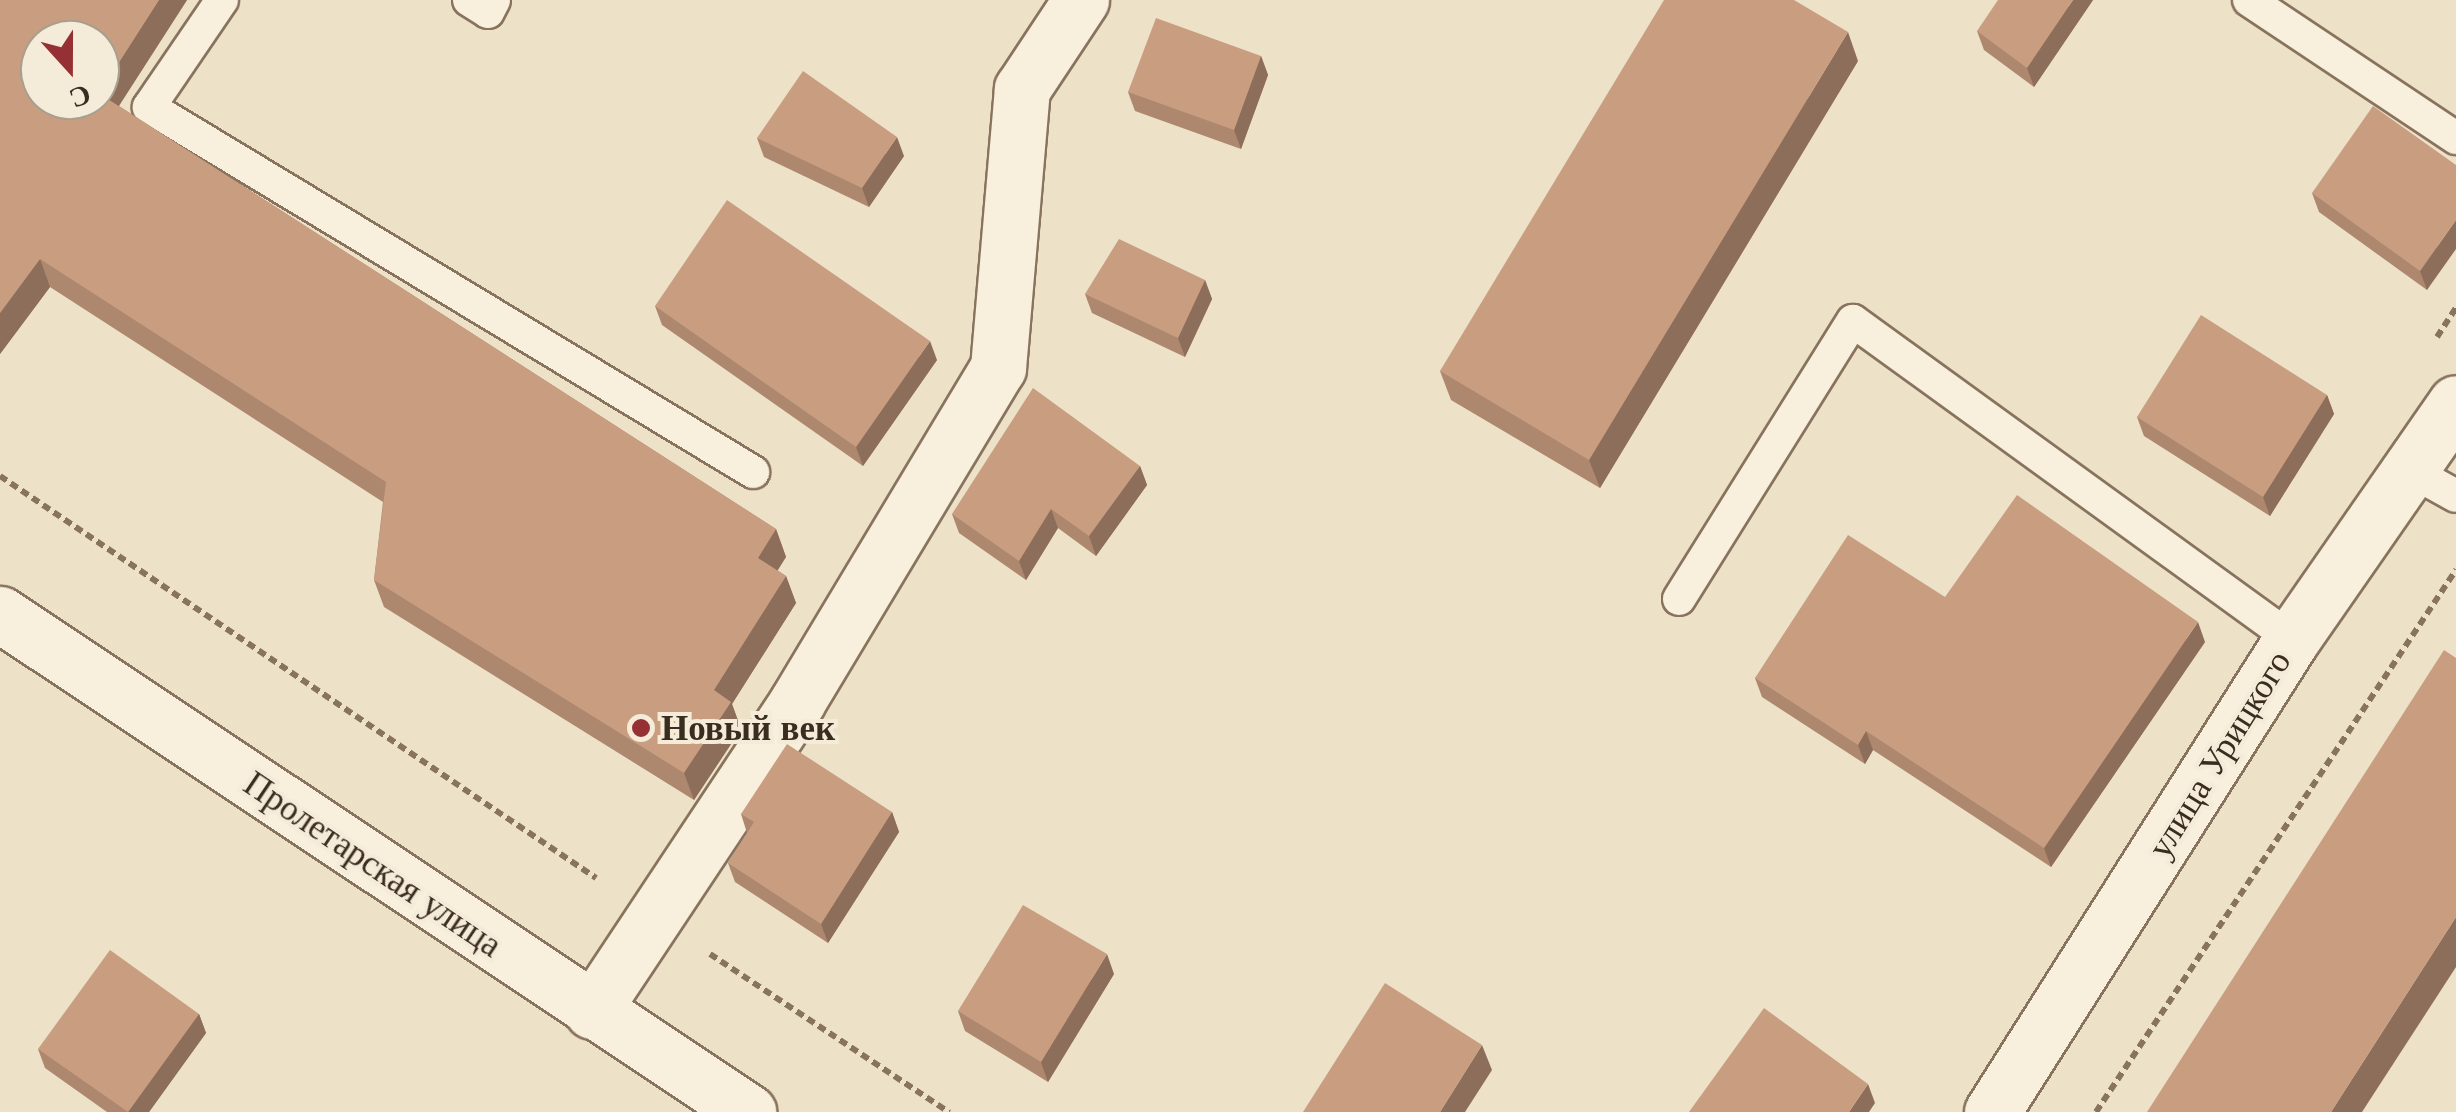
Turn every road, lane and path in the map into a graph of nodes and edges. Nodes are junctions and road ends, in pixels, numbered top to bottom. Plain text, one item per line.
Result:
1 (222, 0) edge
2 (470, 0) edge
3 (494, 0) edge
4 (1081, 0) edge
5 (2249, 0) edge
6 (2456, 138) edge
7 (2456, 404) edge
8 (753, 472) dead end
9 (0, 476) edge
10 (2434, 484) edge
11 (2456, 570) edge
12 (1680, 599) dead end
13 (0, 614) edge
14 (2292, 639) junction
15 (655, 918) junction
16 (592, 1011) junction
17 (748, 1112) edge
18 (949, 1112) edge
19 (1992, 1112) edge
20 (2096, 1112) edge

1 - 8 lane
2 - 3 lane
4 - 15 street
5 - 6 lane
7 - 10 street, улица Урицкого
9 - 15 path
10 - 14 street, улица Урицкого
11 - 20 path
12 - 14 lane
13 - 16 street, Пролетарская улица
14 - 19 street, улица Урицкого
15 - 16 street
15 - 18 path
16 - 17 street, Пролетарская улица

